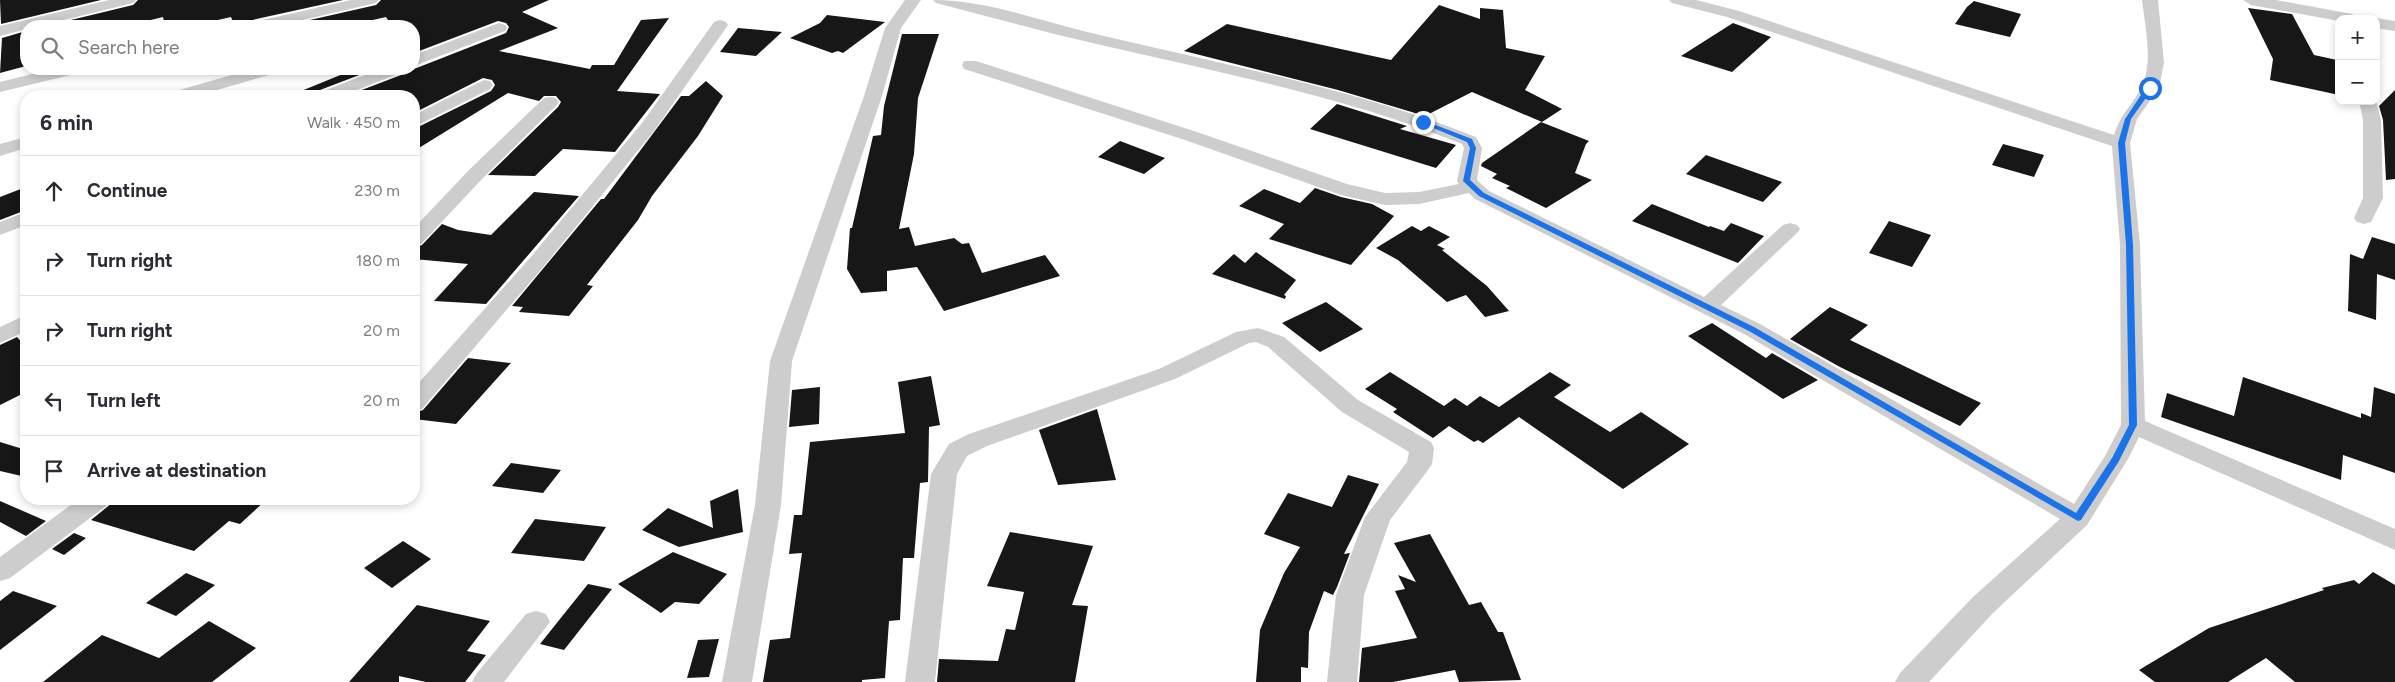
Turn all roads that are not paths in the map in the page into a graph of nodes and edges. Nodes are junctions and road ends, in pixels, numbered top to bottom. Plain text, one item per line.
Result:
1 (128, 0) edge
2 (371, 0) edge
3 (913, 0) edge
4 (1677, 0) edge
5 (2150, 0) edge
6 (2251, 0) edge
7 (950, 1) edge
8 (2335, 16) edge
9 (43, 20) edge
10 (283, 20) edge
11 (2380, 24) edge
12 (20, 25) edge
13 (720, 25) dead end
14 (2395, 26) edge
15 (499, 28) dead end
16 (0, 30) edge
17 (420, 59) edge
18 (970, 65) dead end
19 (49, 75) edge
20 (250, 75) edge
21 (379, 75) edge
22 (484, 85) dead end
23 (0, 87) edge
24 (198, 90) edge
25 (342, 90) edge
26 (550, 102) dead end
27 (2369, 105) edge
28 (420, 119) edge
29 (2121, 143) junction
30 (20, 144) edge
31 (0, 150) edge
32 (1471, 187) junction
33 (2364, 218) dead end
34 (20, 221) edge
35 (0, 229) edge
36 (1790, 229) dead end
37 (420, 234) edge
38 (1706, 307) junction
39 (20, 325) edge
40 (0, 336) edge
41 (420, 396) edge
42 (2133, 425) junction
43 (89, 505) edge
44 (2078, 518) junction
45 (2395, 540) edge
46 (0, 571) edge
47 (536, 622) dead end
48 (487, 682) edge
49 (737, 682) edge
50 (920, 682) edge
51 (1342, 682) edge
52 (1910, 682) edge

1 - 9 street
2 - 10 street
3 - 49 street
4 - 29 street
5 - 29 street
6 - 8 street
7 - 32 street
11 - 14 street
12 - 16 street
13 - 41 street
15 - 17 street
18 - 32 street
19 - 23 street
20 - 24 street
21 - 25 street
22 - 28 street
26 - 37 street
27 - 33 street
29 - 42 street
30 - 31 street
32 - 38 street
34 - 35 street
36 - 38 street
38 - 44 street
39 - 40 street
42 - 44 street
42 - 45 street
43 - 46 street
44 - 52 street
47 - 48 street
50 - 51 street

